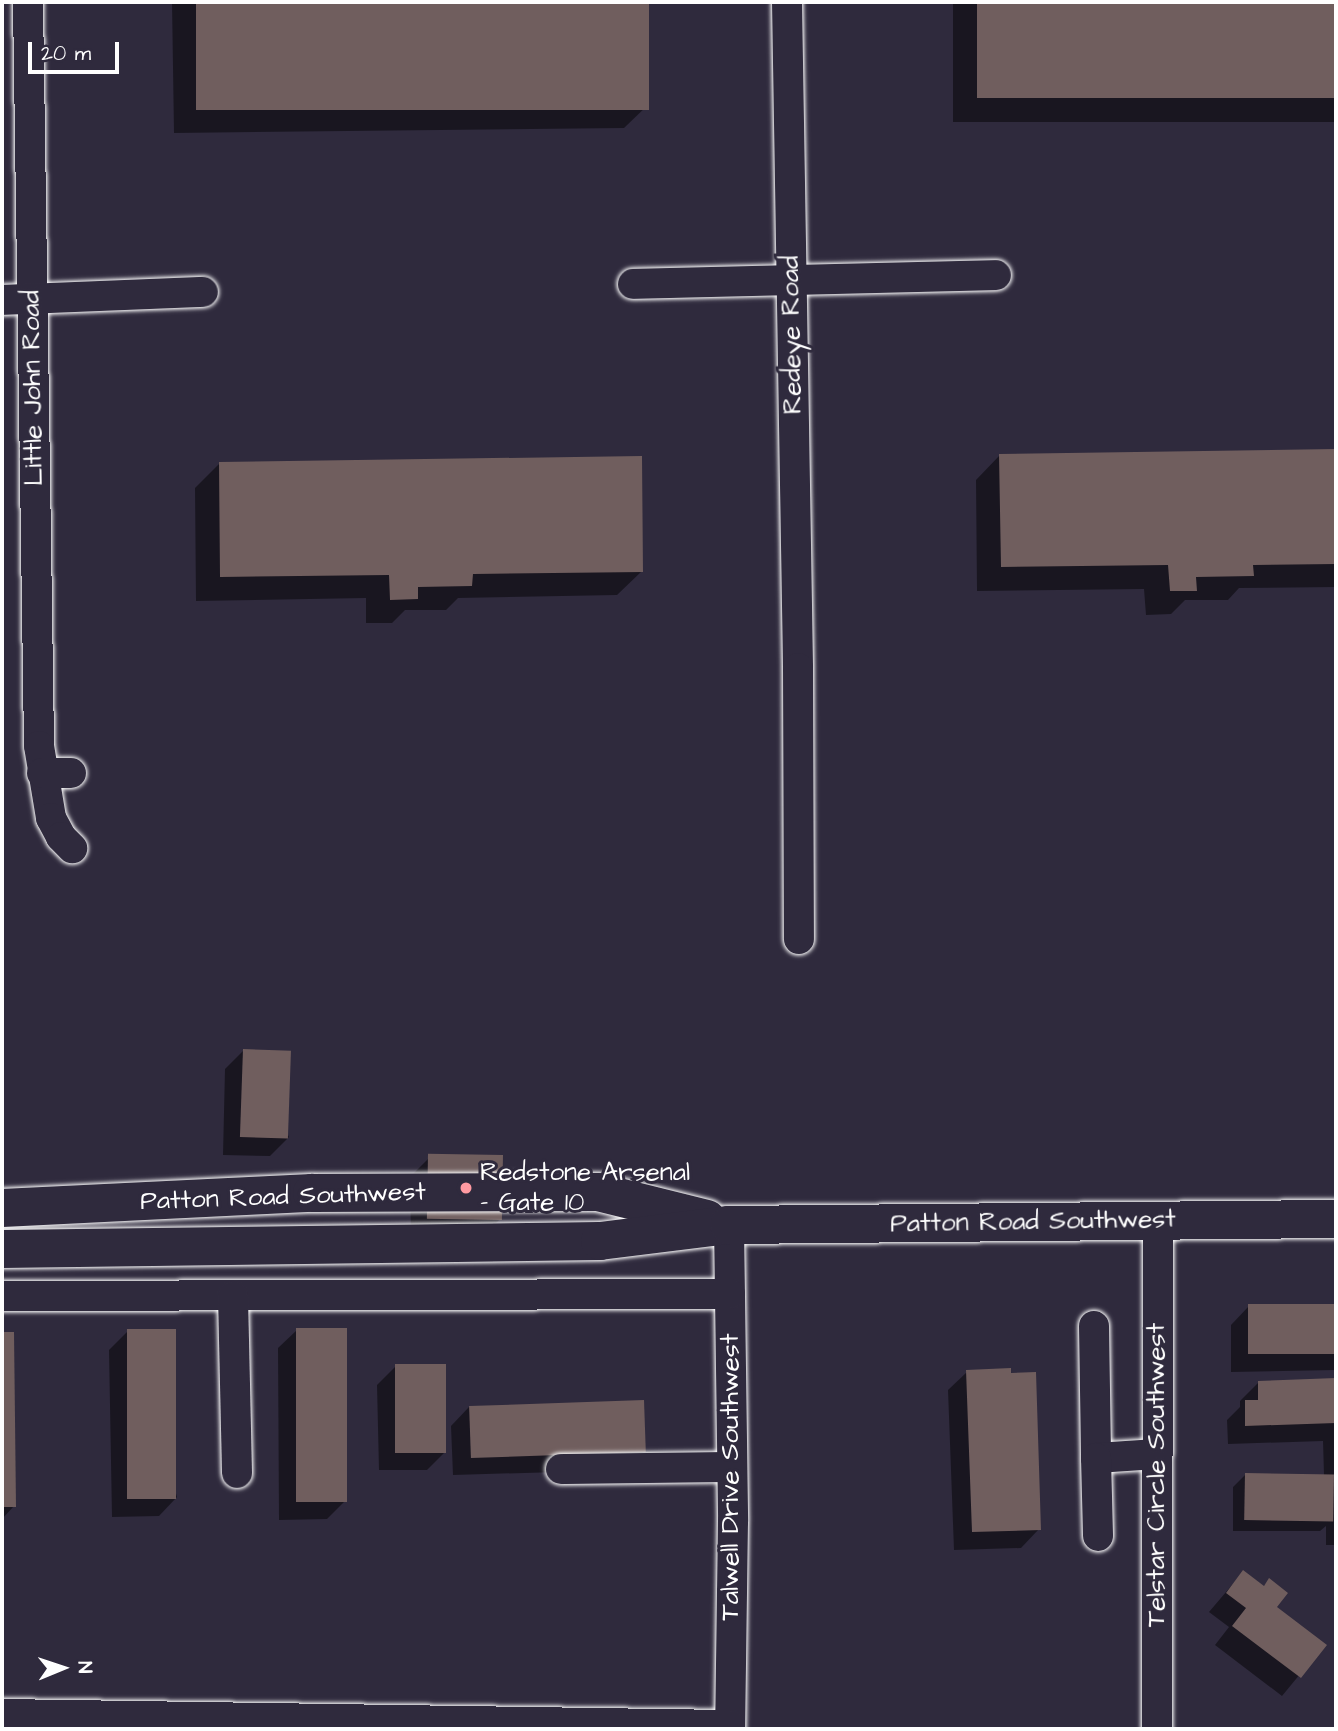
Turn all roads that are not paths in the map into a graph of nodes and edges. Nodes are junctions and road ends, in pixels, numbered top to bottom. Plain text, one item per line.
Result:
1 (28, 2) edge
2 (787, 2) edge
3 (996, 275) dead end
4 (792, 282) junction
5 (633, 284) dead end
6 (203, 292) dead end
7 (32, 299) junction
8 (2, 300) edge
9 (72, 848) dead end
10 (799, 939) dead end
11 (2, 1208) edge
12 (1336, 1219) edge
13 (1158, 1220) junction
14 (729, 1225) junction
15 (2, 1249) edge
16 (730, 1294) junction
17 (2, 1296) edge
18 (233, 1296) junction
19 (1094, 1326) dead end
20 (1157, 1454) junction
21 (1096, 1458) junction
22 (733, 1467) junction
23 (561, 1469) dead end
24 (237, 1473) dead end
25 (1098, 1536) dead end
26 (2, 1714) edge
27 (730, 1727) edge
28 (1157, 1729) edge

1 - 7 street, Little John Road
2 - 4 street, Redeye Road
3 - 4 street
4 - 5 street
4 - 10 street, Redeye Road
6 - 7 street
7 - 8 street
7 - 9 street, Little John Road
11 - 14 main road, Patton Road Southwest
12 - 13 main road, Patton Road Southwest
13 - 14 main road, Patton Road Southwest
13 - 20 street, Telstar Circle Southwest
14 - 15 main road, Patton Road Southwest
14 - 16 street, Talwell Drive Southwest
16 - 18 street
16 - 22 street, Talwell Drive Southwest
17 - 18 street
18 - 24 street
19 - 21 street
20 - 21 street
20 - 28 street, Telstar Circle Southwest
21 - 25 street
22 - 23 street
22 - 27 street, Talwell Drive Southwest
26 - 27 street

